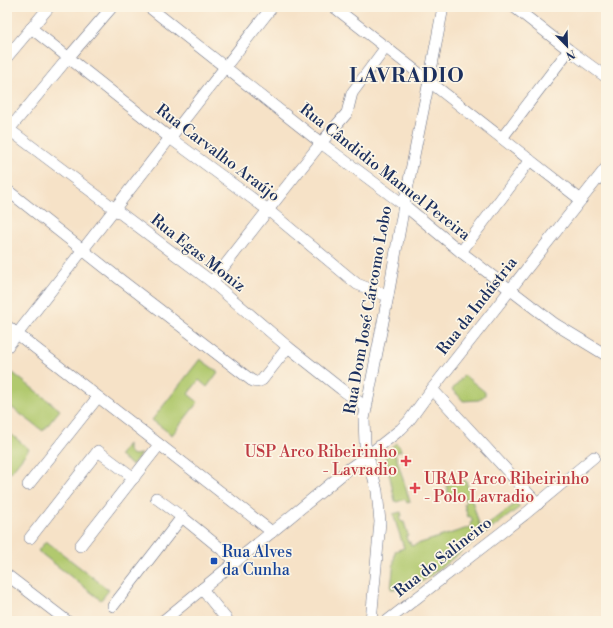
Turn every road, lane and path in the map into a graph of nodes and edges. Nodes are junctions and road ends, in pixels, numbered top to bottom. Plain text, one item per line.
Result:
1 (49, 7) edge
2 (112, 7) edge
3 (149, 7) edge
4 (272, 7) edge
5 (334, 7) edge
6 (443, 7) edge
7 (514, 7) edge
8 (32, 28) junction
9 (386, 47) junction
10 (569, 50) junction
11 (7, 58) edge
12 (68, 58) junction
13 (225, 67) junction
14 (606, 77) edge
15 (429, 81) junction
16 (8, 130) edge
17 (170, 138) junction
18 (502, 138) junction
19 (321, 143) junction
20 (530, 160) junction
21 (606, 168) edge
22 (7, 190) edge
23 (580, 200) junction
24 (404, 205) junction
25 (114, 208) junction
26 (268, 210) junction
27 (83, 249) junction
28 (461, 252) junction
29 (212, 282) junction
30 (511, 290) junction
31 (388, 296) junction
32 (7, 326) edge
33 (17, 334) junction
34 (7, 347) edge
35 (288, 347) junction
36 (606, 355) edge
37 (432, 389) junction
38 (98, 397) junction
39 (366, 407) junction
40 (159, 445) junction
41 (367, 456) junction
42 (594, 457) dead end
43 (134, 478) junction
44 (28, 485) dead end
45 (156, 498) dead end
46 (538, 504) junction
47 (182, 517) junction
48 (272, 532) junction
49 (30, 538) dead end
50 (80, 546) dead end
51 (236, 561) junction
52 (8, 576) edge
53 (202, 589) junction
54 (113, 606) dead end
55 (67, 621) edge
56 (163, 621) edge
57 (228, 621) edge
58 (371, 621) edge
59 (387, 621) edge

1 - 8 street
2 - 12 street
3 - 13 street, Rua Cândidio Manuel Pereira
4 - 13 street
5 - 9 street
6 - 15 street, Rua Dom José Cárcomo Lobo
7 - 10 street
8 - 11 street
8 - 12 street, Rua Carvalho Araújo
9 - 15 street
9 - 19 street
10 - 14 street
10 - 18 street
12 - 16 street
12 - 17 street, Rua Carvalho Araújo
13 - 17 street
13 - 19 street, Rua Cândidio Manuel Pereira
15 - 18 street
15 - 24 street, Rua Dom José Cárcomo Lobo
16 - 25 street, Rua Egas Moniz
17 - 25 street
17 - 26 street, Rua Carvalho Araújo
18 - 20 street
19 - 24 street, Rua Cândidio Manuel Pereira
19 - 26 street
20 - 23 street
20 - 28 street
21 - 23 street, Rua da Indústria
22 - 27 street
23 - 30 street, Rua da Indústria
24 - 28 street, Rua Cândidio Manuel Pereira
24 - 31 street, Rua Dom José Cárcomo Lobo
25 - 27 street
25 - 29 street, Rua Egas Moniz
26 - 29 street
26 - 31 street, Rua Carvalho Araújo
27 - 33 street
27 - 35 street
28 - 30 street, Rua Cândidio Manuel Pereira
29 - 35 street, Rua Egas Moniz
30 - 36 street, Rua Cândidio Manuel Pereira
30 - 37 street, Rua da Indústria
31 - 39 street, Rua Dom José Cárcomo Lobo
32 - 33 street
33 - 34 street
33 - 38 street
35 - 39 street, Rua Egas Moniz
37 - 41 street, Rua da Indústria
37 - 46 street
38 - 40 street
38 - 44 street
39 - 41 street, Rua Dom José Cárcomo Lobo
40 - 43 street
40 - 48 street
41 - 48 street, Rua da Indústria
41 - 58 street, Rua Dom José Cárcomo Lobo
42 - 46 street, Rua do Salineiro
43 - 49 street
43 - 50 street
45 - 47 street
46 - 59 street, Rua do Salineiro
47 - 51 street
47 - 54 street
48 - 51 street, Rua da Indústria
51 - 53 street, Rua da Indústria
52 - 55 street
53 - 56 street, Rua da Indústria
53 - 57 street

